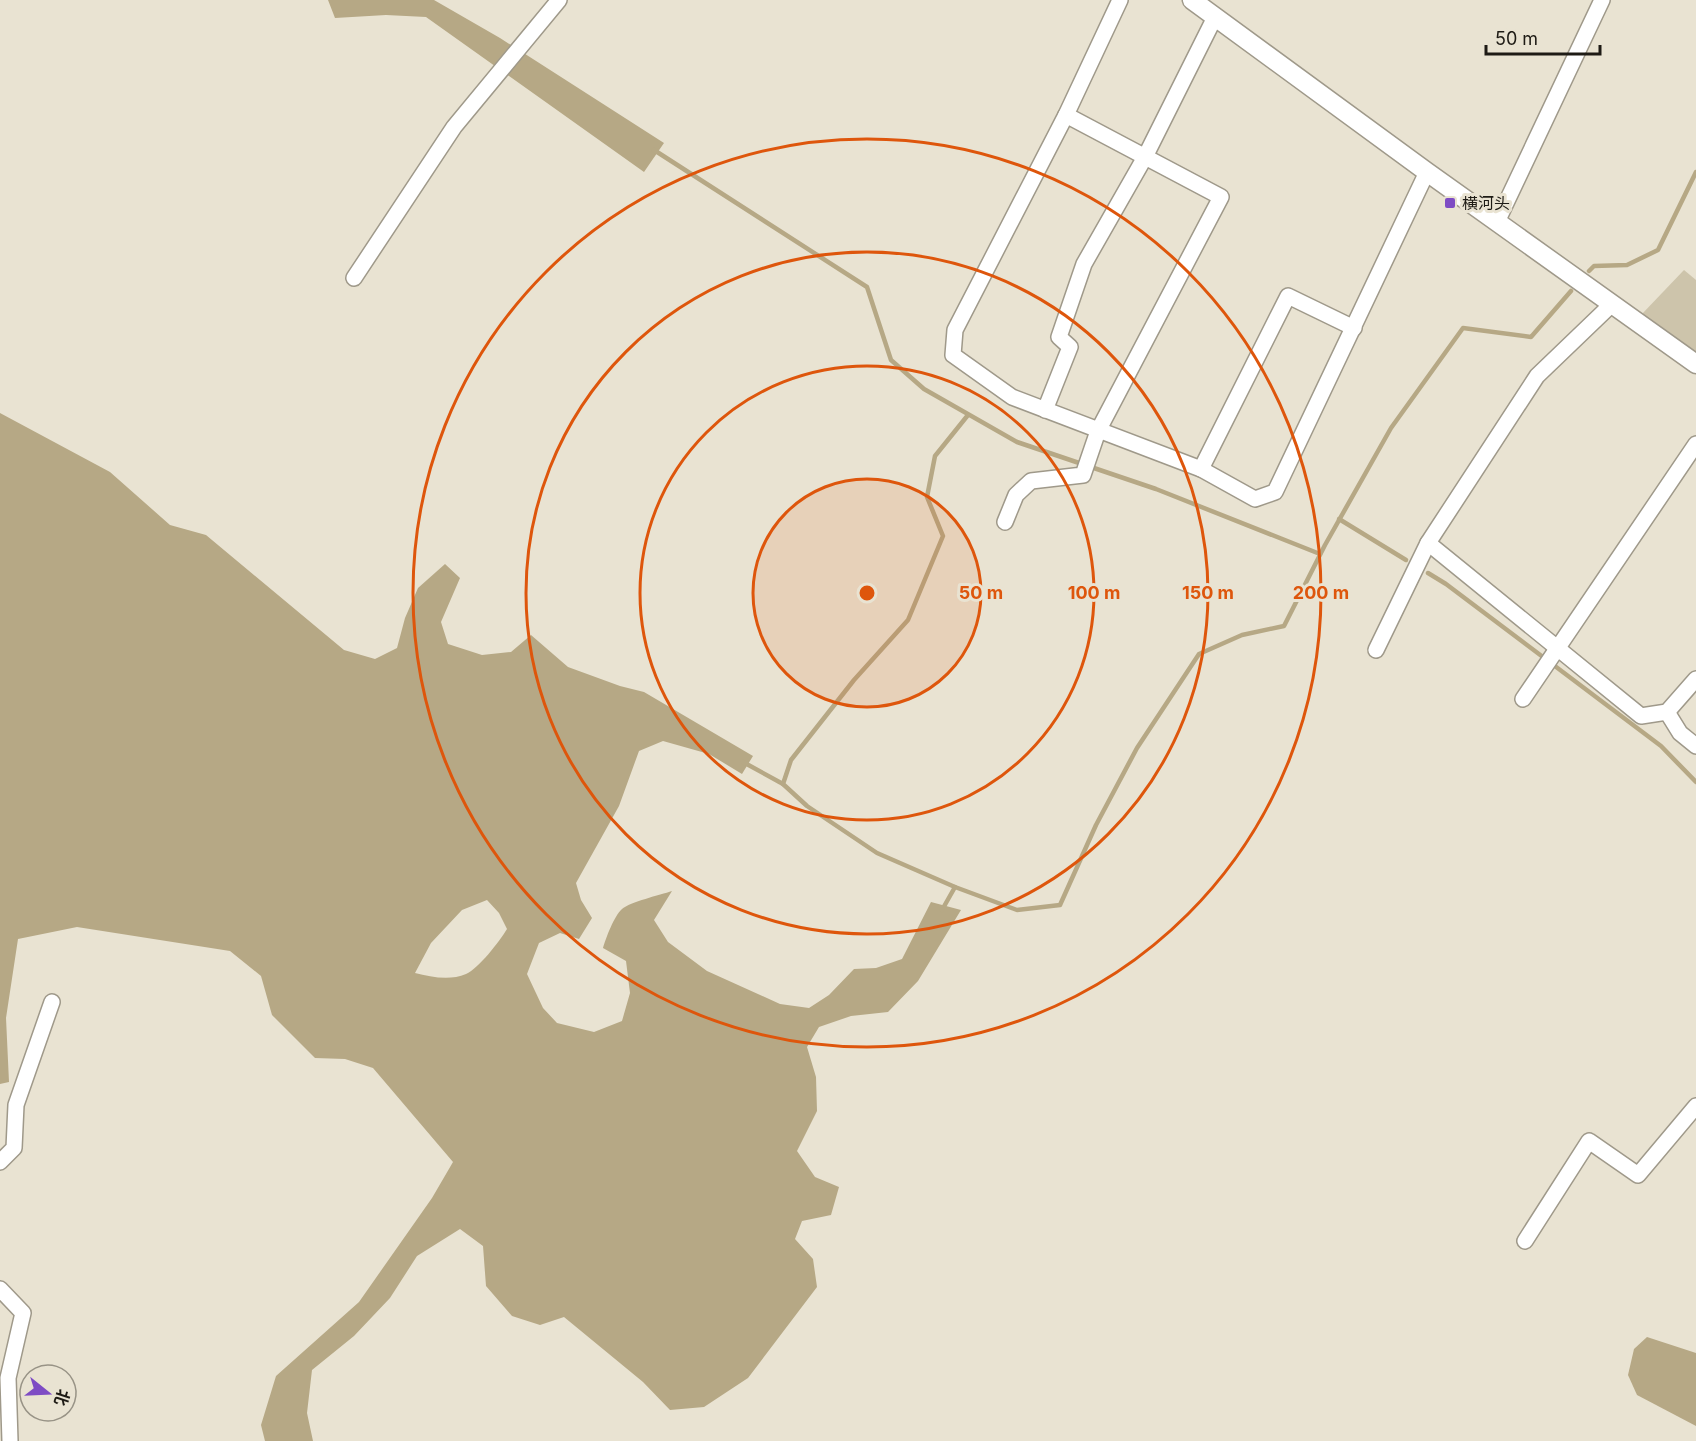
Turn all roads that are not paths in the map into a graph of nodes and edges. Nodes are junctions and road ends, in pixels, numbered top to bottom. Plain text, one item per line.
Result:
1 (559, 0) edge
2 (1120, 0) edge
3 (1192, 0) edge
4 (1602, 0) edge
5 (1215, 17) junction
6 (1066, 115) junction
7 (1145, 157) junction
8 (1427, 172) junction
9 (1497, 222) junction
10 (354, 278) dead end
11 (1612, 304) junction
12 (1354, 328) junction
13 (1696, 364) edge
14 (1045, 410) junction
15 (1098, 431) junction
16 (1696, 444) edge
17 (1201, 469) junction
18 (1005, 522) dead end
19 (1428, 543) junction
20 (1557, 648) junction
21 (1376, 650) dead end
22 (1696, 679) edge
23 (1523, 699) dead end
24 (1667, 712) junction
25 (1696, 746) edge
26 (51, 1002) dead end
27 (1696, 1106) edge
28 (0, 1162) edge
29 (1525, 1241) dead end
30 (0, 1289) edge
31 (10, 1441) edge

1 - 10 street
2 - 6 street
3 - 5 street
4 - 9 street
5 - 7 street
5 - 8 street
6 - 7 street
6 - 14 street
7 - 14 street
7 - 15 street
8 - 9 street
8 - 12 street
9 - 11 street
11 - 13 street
11 - 19 street
12 - 17 street
12 - 17 street
14 - 15 street
15 - 17 street
15 - 18 street
16 - 20 street
19 - 20 street
19 - 21 street
20 - 23 street
20 - 24 street
22 - 24 street
24 - 25 street
26 - 28 street
27 - 29 street
30 - 31 street

